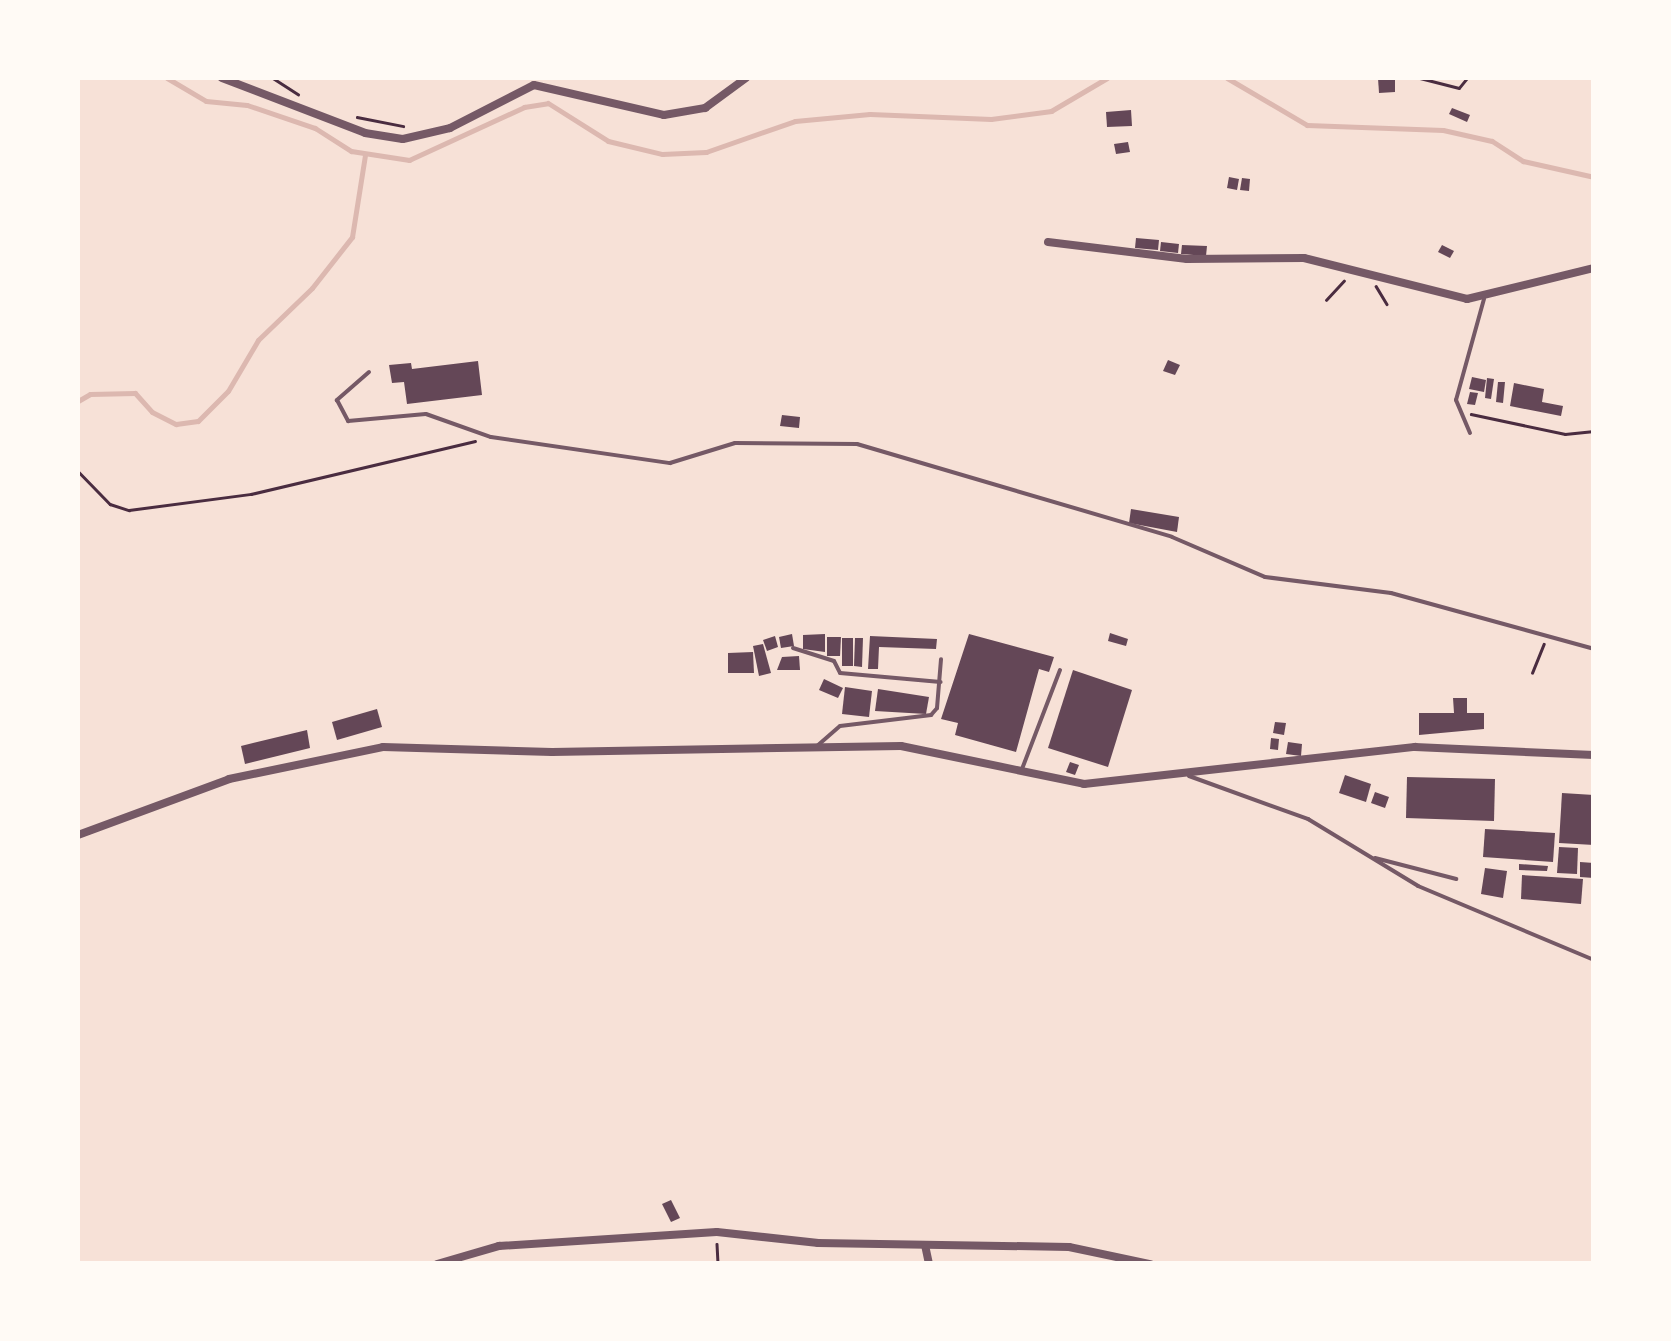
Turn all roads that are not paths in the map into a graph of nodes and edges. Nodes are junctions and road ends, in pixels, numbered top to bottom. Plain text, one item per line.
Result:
1 (222, 78) edge
2 (746, 78) edge
3 (1048, 242) dead end
4 (1594, 268) edge
5 (1485, 294) junction
6 (369, 372) dead end
7 (1470, 433) dead end
8 (793, 648) dead end
9 (1594, 649) edge
10 (941, 658) dead end
11 (1060, 670) dead end
12 (940, 682) junction
13 (817, 746) junction
14 (1594, 756) edge
15 (1020, 773) junction
16 (1189, 776) junction
17 (78, 836) edge
18 (1366, 856) junction
19 (1456, 879) dead end
20 (1594, 960) edge
21 (926, 1245) junction
22 (437, 1264) edge
23 (929, 1264) edge
24 (1150, 1264) edge

1 - 2 street
3 - 5 street
4 - 5 street
5 - 7 lane
6 - 9 lane
8 - 12 lane
10 - 12 lane
11 - 15 lane
12 - 13 lane
13 - 15 street
13 - 17 street
14 - 16 street
15 - 16 street
16 - 18 lane
18 - 19 lane
18 - 20 lane
21 - 22 street
21 - 23 street
21 - 24 street

